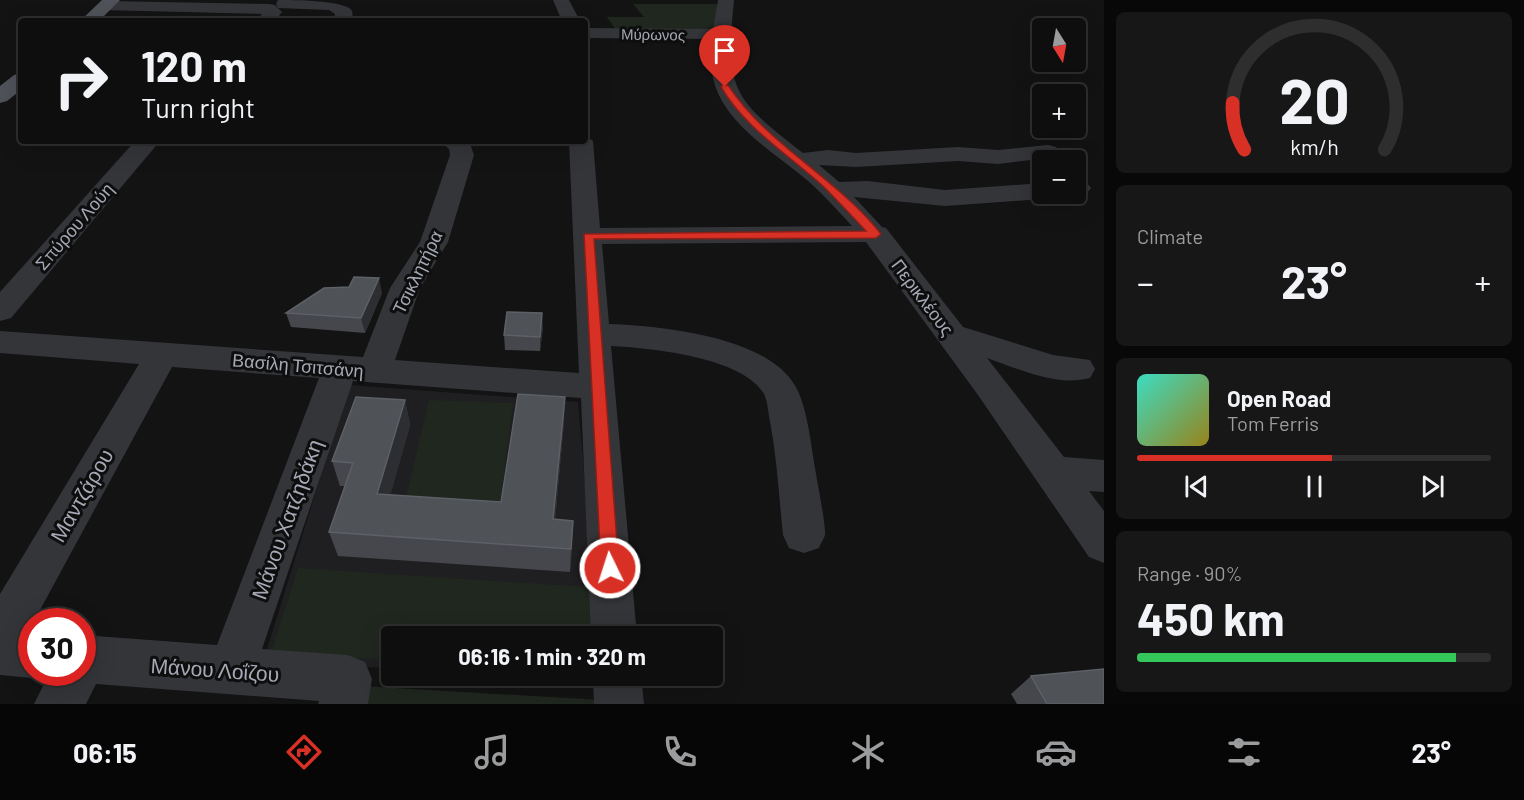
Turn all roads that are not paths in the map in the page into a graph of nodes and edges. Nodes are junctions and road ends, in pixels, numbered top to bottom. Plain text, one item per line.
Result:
1 (561, 0) edge
2 (726, 0) edge
3 (119, 3) edge
4 (279, 9) edge
5 (94, 18) edge
6 (344, 18) edge
7 (570, 18) edge
8 (588, 33) edge
9 (721, 34) junction
10 (18, 82) edge
11 (0, 97) edge
12 (145, 144) edge
13 (457, 144) edge
14 (581, 144) edge
15 (1032, 154) edge
16 (799, 161) junction
17 (832, 190) junction
18 (1032, 191) edge
19 (876, 234) junction
20 (588, 236) junction
21 (0, 311) edge
22 (594, 334) junction
23 (952, 335) junction
24 (0, 342) edge
25 (162, 354) junction
26 (1078, 369) dead end
27 (357, 370) junction
28 (597, 387) junction
29 (1054, 472) junction
30 (1104, 476) edge
31 (804, 535) dead end
32 (1104, 544) edge
33 (613, 626) edge
34 (0, 637) edge
35 (0, 652) edge
36 (18, 654) edge
37 (96, 664) edge
38 (231, 670) junction
39 (69, 686) edge
40 (618, 686) edge
41 (345, 691) edge
42 (59, 704) edge
43 (619, 704) edge

1 - 7 street
2 - 9 street, Περικλέους
3 - 4 street
3 - 5 main road
4 - 6 street
8 - 9 street, Μύρωνος
9 - 16 street, Περικλέους
10 - 11 main road
12 - 21 street, Σπύρου Λούη
13 - 27 street, Τσικλητήρα
14 - 20 street
15 - 16 street
16 - 17 street, Περικλέους
17 - 18 street
17 - 19 street, Περικλέους
19 - 20 street
19 - 23 street, Περικλέους
20 - 22 street
22 - 28 street
22 - 31 street
23 - 26 street
23 - 29 street, Περικλέους
24 - 25 street, Βασίλη Τσιτσάνη
25 - 27 street, Βασίλη Τσιτσάνη
25 - 34 street, Μαντζάρου
27 - 28 street, Βασίλη Τσιτσάνη
27 - 38 street, Μάνου Χατζηδάκη
28 - 33 street
29 - 30 street
29 - 32 street, Περικλέους
35 - 36 street
37 - 38 street, Μάνου Λοΐζου
38 - 41 street, Μάνου Λοΐζου
39 - 42 street
40 - 43 street

